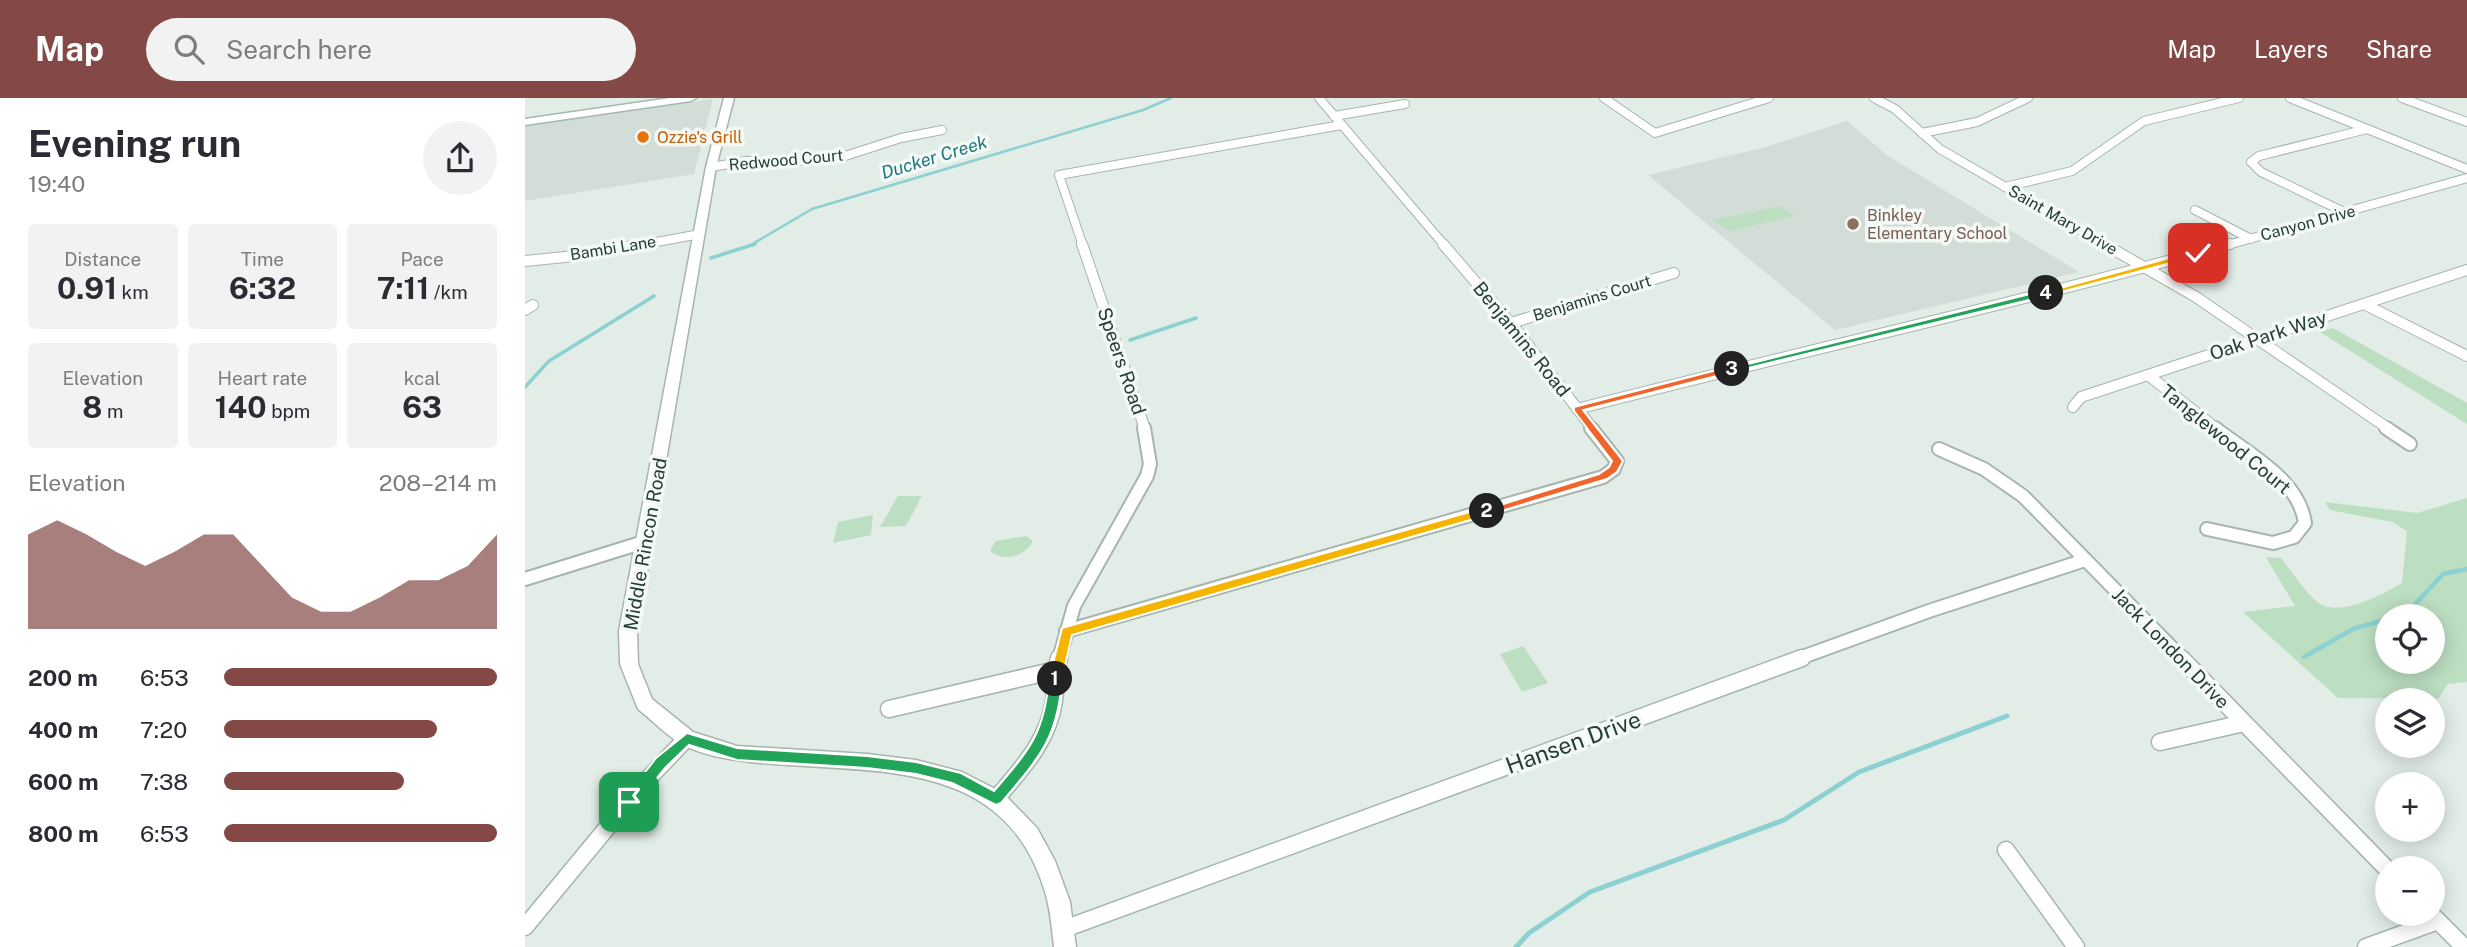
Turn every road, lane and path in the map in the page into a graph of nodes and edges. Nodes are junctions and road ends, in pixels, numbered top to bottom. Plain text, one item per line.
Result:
1 (691, 98) edge
2 (729, 98) edge
3 (1319, 98) edge
4 (1604, 98) edge
5 (1732, 98) edge
6 (1769, 98) edge
7 (1874, 98) edge
8 (2028, 98) edge
9 (2239, 98) edge
10 (2290, 98) edge
11 (2402, 98) edge
12 (1405, 104) dead end
13 (1748, 105) junction
14 (1337, 120) junction
15 (525, 122) edge
16 (2467, 122) edge
17 (2367, 129) junction
18 (942, 130) dead end
19 (1922, 133) junction
20 (711, 167) junction
21 (2467, 169) edge
22 (2467, 178) edge
23 (2005, 187) junction
24 (2195, 210) dead end
25 (2346, 213) junction
26 (701, 234) junction
27 (2251, 239) junction
28 (525, 261) edge
29 (2144, 267) junction
30 (2467, 270) edge
31 (1674, 273) dead end
32 (2454, 274) junction
33 (2467, 280) edge
34 (2364, 304) junction
35 (1511, 323) junction
36 (2255, 338) junction
37 (2467, 356) edge
38 (2148, 375) junction
39 (2073, 407) dead end
40 (1577, 409) junction
41 (2410, 444) dead end
42 (1939, 449) dead end
43 (2207, 529) dead end
44 (645, 542) junction
45 (2085, 561) junction
46 (525, 579) edge
47 (1066, 631) junction
48 (1056, 670) junction
49 (889, 709) dead end
50 (2244, 723) junction
51 (687, 738) junction
52 (2160, 742) dead end
53 (996, 799) junction
54 (2006, 850) dead end
55 (2375, 857) edge
56 (2414, 926) edge
57 (2443, 926) edge
58 (525, 927) edge
59 (1064, 938) edge
60 (2076, 947) edge
61 (2366, 947) edge
62 (2464, 947) edge

1 - 15 main road
2 - 20 street, Middle Rincon Road
3 - 14 street, Benjamins Road
4 - 13 street
5 - 13 street
6 - 13 street
7 - 19 street, Saint Mary Drive
8 - 19 street
9 - 23 street
10 - 17 street
11 - 16 street
12 - 14 street
14 - 35 street, Benjamins Road
14 - 47 street, Speers Road
17 - 21 street
17 - 25 street
18 - 20 street, Redwood Court
19 - 23 street, Saint Mary Drive
20 - 26 street, Middle Rincon Road
22 - 25 street, Canyon Drive
23 - 29 street, Saint Mary Drive
24 - 27 street
25 - 27 street, Canyon Drive
26 - 28 street, Bambi Lane
26 - 44 street, Middle Rincon Road
27 - 29 street, Canyon Drive
29 - 36 street, Saint Mary Drive
29 - 40 street, Canyon Drive
30 - 32 street, Oak Park Way
31 - 35 street, Benjamins Court
32 - 33 street
32 - 34 street, Oak Park Way
34 - 36 street, Oak Park Way
34 - 37 street
35 - 40 street, Benjamins Road
36 - 38 street, Oak Park Way
36 - 41 street, Saint Mary Drive
38 - 39 street, Oak Park Way
38 - 43 street, Tanglewood Court
40 - 47 street, Benjamins Road
42 - 45 street, Jack London Drive
44 - 46 street
44 - 51 street, Middle Rincon Road
45 - 50 street, Jack London Drive
45 - 59 street, Hansen Drive
47 - 48 street, Speers Road
48 - 49 street
48 - 53 street, Speers Road
50 - 52 street
50 - 55 street, Jack London Drive
51 - 53 street, Middle Rincon Road
51 - 58 street
53 - 59 street, Middle Rincon Road
54 - 60 street
56 - 61 street
57 - 62 street

